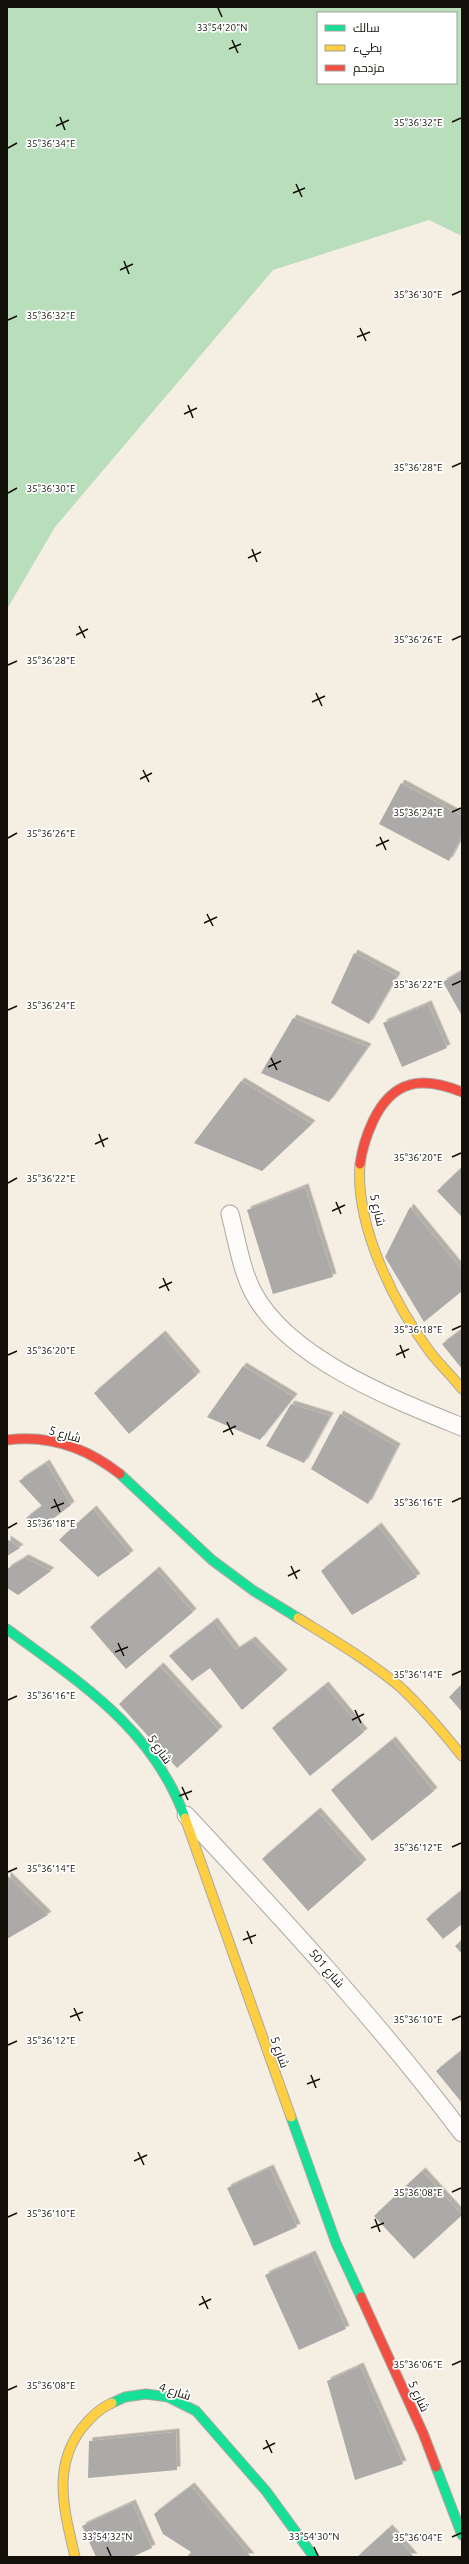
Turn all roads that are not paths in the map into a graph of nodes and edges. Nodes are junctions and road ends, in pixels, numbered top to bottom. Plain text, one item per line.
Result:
1 (462, 1092) edge
2 (230, 1214) dead end
3 (462, 1389) edge
4 (462, 1427) edge
5 (7, 1440) edge
6 (7, 1629) edge
7 (462, 1756) edge
8 (182, 1810) junction
9 (462, 2133) edge
10 (462, 2535) edge
11 (75, 2557) edge
12 (314, 2557) edge

1 - 3 street, شارع 5
2 - 4 street
5 - 7 street, شارع 5
6 - 8 street, شارع 5
8 - 9 street, شارع 501
8 - 10 street, شارع 5
11 - 12 street, شارع 4

